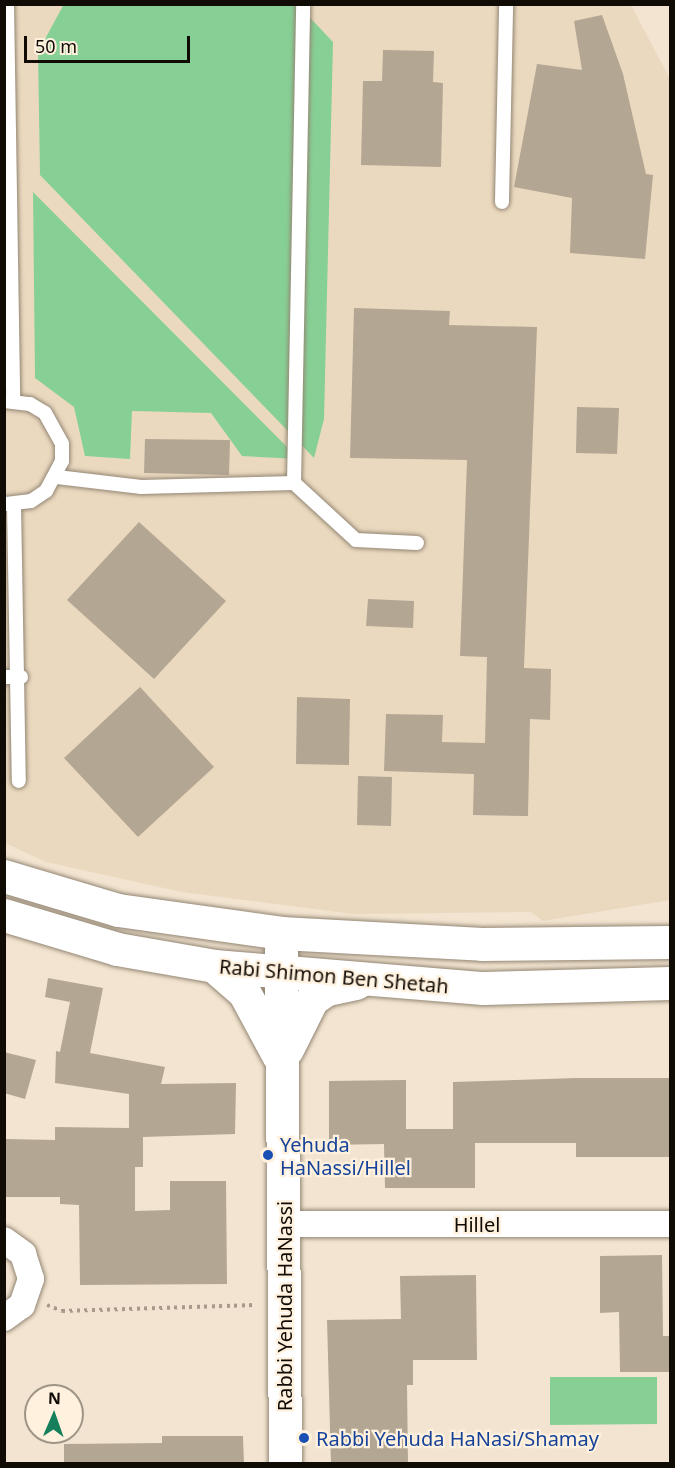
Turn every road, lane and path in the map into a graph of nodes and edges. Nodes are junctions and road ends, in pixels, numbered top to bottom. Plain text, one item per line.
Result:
1 (7, 4) edge
2 (303, 4) edge
3 (506, 4) edge
4 (502, 202) dead end
5 (9, 401) edge
6 (57, 477) junction
7 (294, 483) junction
8 (9, 505) edge
9 (417, 543) dead end
10 (4, 677) edge
11 (21, 677) junction
12 (19, 781) dead end
13 (4, 876) edge
14 (4, 915) edge
15 (281, 933) junction
16 (670, 942) edge
17 (214, 966) junction
18 (282, 972) junction
19 (379, 980) junction
20 (670, 983) edge
21 (282, 1071) junction
22 (283, 1224) junction
23 (670, 1224) edge
24 (4, 1240) edge
25 (27, 1297) junction
26 (284, 1304) junction
27 (4, 1318) edge
28 (285, 1464) edge

1 - 5 lane
2 - 7 lane
3 - 4 lane
5 - 6 lane
6 - 7 lane
6 - 8 lane
7 - 9 lane
8 - 11 lane
10 - 11 lane
11 - 12 lane
13 - 15 street, Rabi Shimon Ben Shetah
14 - 17 street, Rabi Shimon Ben Shetah
15 - 16 street, Rabi Shimon Ben Shetah
15 - 18 street, Rabbi Yehuda HaNassi
17 - 18 street, Rabi Shimon Ben Shetah
17 - 21 street
18 - 19 street, Rabi Shimon Ben Shetah
18 - 21 street, Rabbi Yehuda HaNassi
19 - 20 street, Rabi Shimon Ben Shetah
19 - 21 street
21 - 22 street, Rabbi Yehuda HaNassi
22 - 23 street, Hillel
22 - 26 street, Rabbi Yehuda HaNassi
24 - 25 street
25 - 26 path
25 - 27 street
26 - 28 street, Rabbi Yehuda HaNassi

